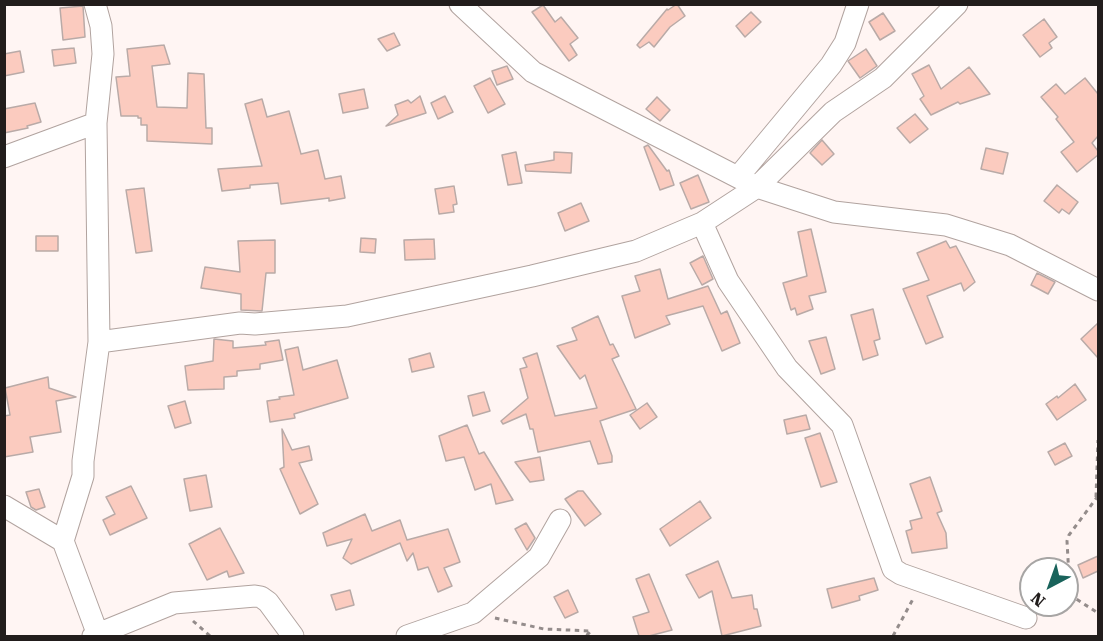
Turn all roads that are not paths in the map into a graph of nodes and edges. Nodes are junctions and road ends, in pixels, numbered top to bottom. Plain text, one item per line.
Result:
1 (95, 4) edge
2 (460, 4) edge
3 (858, 4) edge
4 (957, 4) edge
5 (96, 123) junction
6 (4, 157) edge
7 (748, 182) junction
8 (702, 223) junction
9 (1098, 290) edge
10 (99, 342) junction
11 (4, 506) edge
12 (560, 520) dead end
13 (63, 541) junction
14 (1026, 618) dead end
15 (96, 636) edge
16 (293, 636) edge
17 (407, 636) edge

1 - 5 street
2 - 7 street
3 - 7 street
4 - 7 street
5 - 6 street
5 - 10 street
7 - 8 street
7 - 9 street
8 - 10 street
8 - 14 street
10 - 13 street
11 - 13 street
12 - 17 street
13 - 15 street
15 - 16 street

